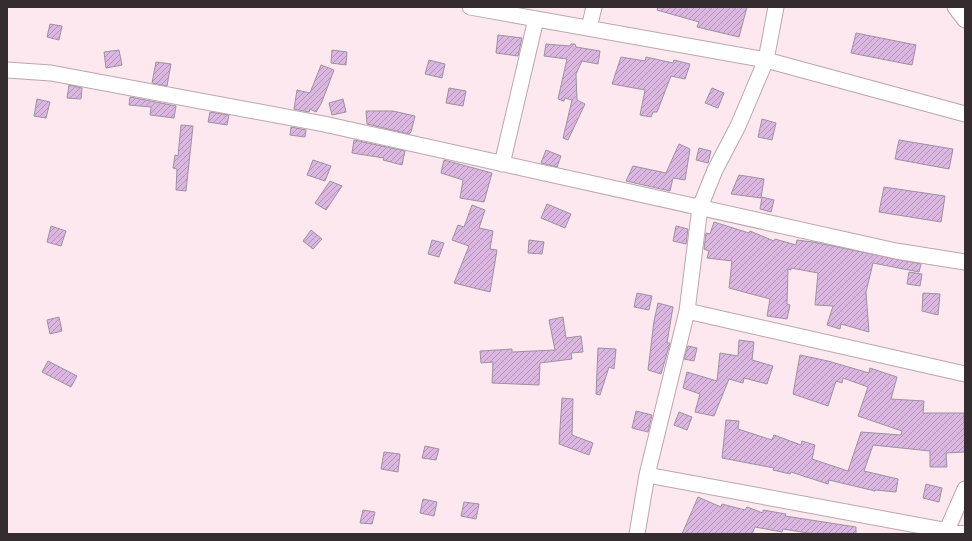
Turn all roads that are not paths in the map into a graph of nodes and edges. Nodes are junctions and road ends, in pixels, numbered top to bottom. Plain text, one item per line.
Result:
1 (470, 7) edge
2 (594, 7) edge
3 (776, 7) edge
4 (955, 7) edge
5 (536, 19) junction
6 (965, 20) edge
7 (589, 28) junction
8 (766, 60) junction
9 (7, 70) edge
10 (965, 114) edge
11 (502, 164) junction
12 (700, 207) junction
13 (965, 262) edge
14 (687, 311) junction
15 (965, 374) edge
16 (647, 475) junction
17 (965, 489) edge
18 (947, 530) junction
19 (637, 534) edge
20 (965, 534) edge

1 - 5 street
2 - 7 street
3 - 8 street
4 - 6 street
5 - 7 street
5 - 11 street
7 - 8 street
8 - 10 street
8 - 12 street
9 - 11 street
11 - 12 street
12 - 13 street
12 - 14 street
14 - 15 street
14 - 16 street
16 - 18 street
16 - 19 street
17 - 18 street
18 - 20 street

